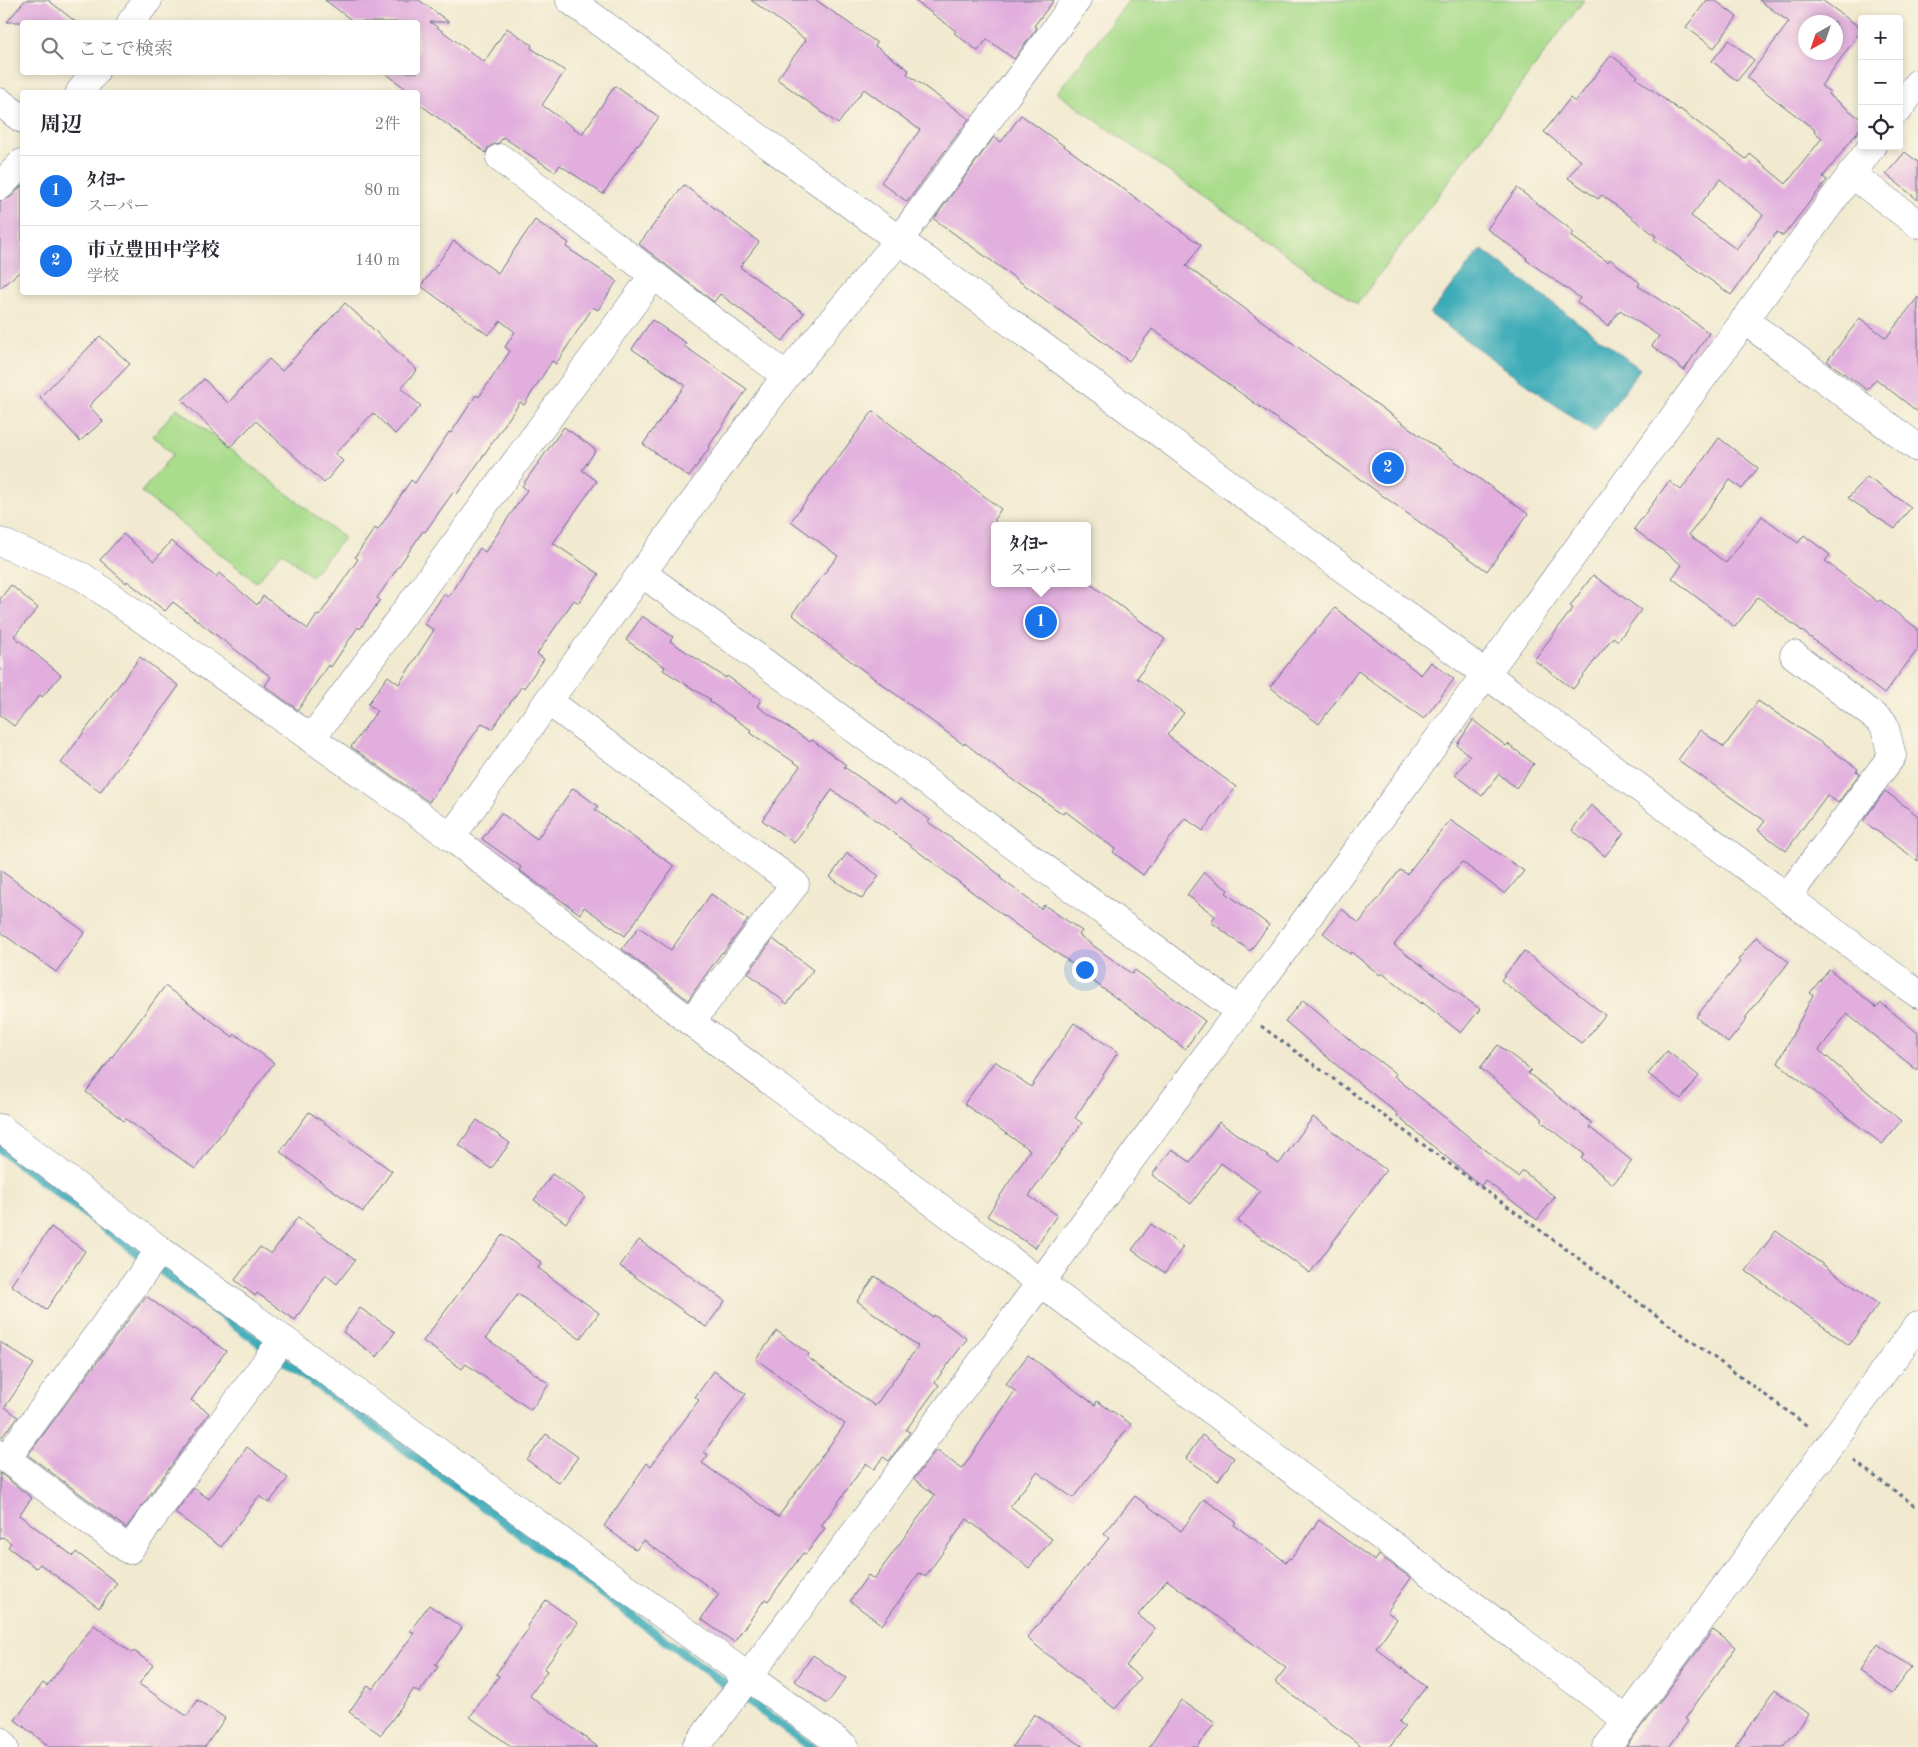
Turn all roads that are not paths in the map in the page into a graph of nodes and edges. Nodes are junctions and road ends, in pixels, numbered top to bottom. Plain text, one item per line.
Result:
1 (148, 0) edge
2 (570, 0) edge
3 (1078, 0) edge
4 (133, 20) edge
5 (93, 75) edge
6 (1918, 83) edge
7 (82, 90) edge
8 (0, 102) edge
9 (1902, 105) edge
10 (20, 117) edge
11 (1869, 150) edge
12 (500, 158) dead end
13 (20, 165) edge
14 (1851, 174) junction
15 (0, 186) edge
16 (1918, 224) edge
17 (899, 240) junction
18 (654, 275) junction
19 (1744, 320) junction
20 (786, 376) junction
21 (1918, 448) edge
22 (0, 542) edge
23 (642, 573) junction
24 (1794, 655) dead end
25 (1484, 674) junction
26 (548, 701) junction
27 (311, 739) junction
28 (451, 837) junction
29 (1787, 897) junction
30 (1918, 994) edge
31 (1238, 1010) junction
32 (691, 1022) junction
33 (0, 1128) edge
34 (160, 1250) junction
35 (1041, 1282) junction
36 (1918, 1326) edge
37 (283, 1339) junction
38 (3, 1457) edge
39 (748, 1677) junction
40 (1627, 1720) junction
41 (0, 1741) edge
42 (4, 1747) edge
43 (696, 1747) edge
44 (844, 1747) edge
45 (1607, 1747) edge

1 - 4 street
2 - 17 street
3 - 17 street
5 - 7 street
6 - 9 street
8 - 10 street
11 - 14 street
12 - 18 street
13 - 15 street
14 - 16 street
14 - 19 street
17 - 20 street
17 - 25 street
18 - 20 street
18 - 27 street
19 - 21 street
19 - 25 street
20 - 23 street
22 - 27 street
23 - 26 street
23 - 31 street
24 - 29 street
25 - 29 street
25 - 31 street
26 - 28 street
26 - 32 street
27 - 28 street
28 - 32 street
29 - 30 street
31 - 35 street
32 - 35 street
33 - 34 street
34 - 37 street
34 - 38 street
35 - 39 street
35 - 40 street
36 - 40 street
37 - 38 street
37 - 39 street
39 - 43 street
39 - 44 street
40 - 45 street
41 - 42 street

